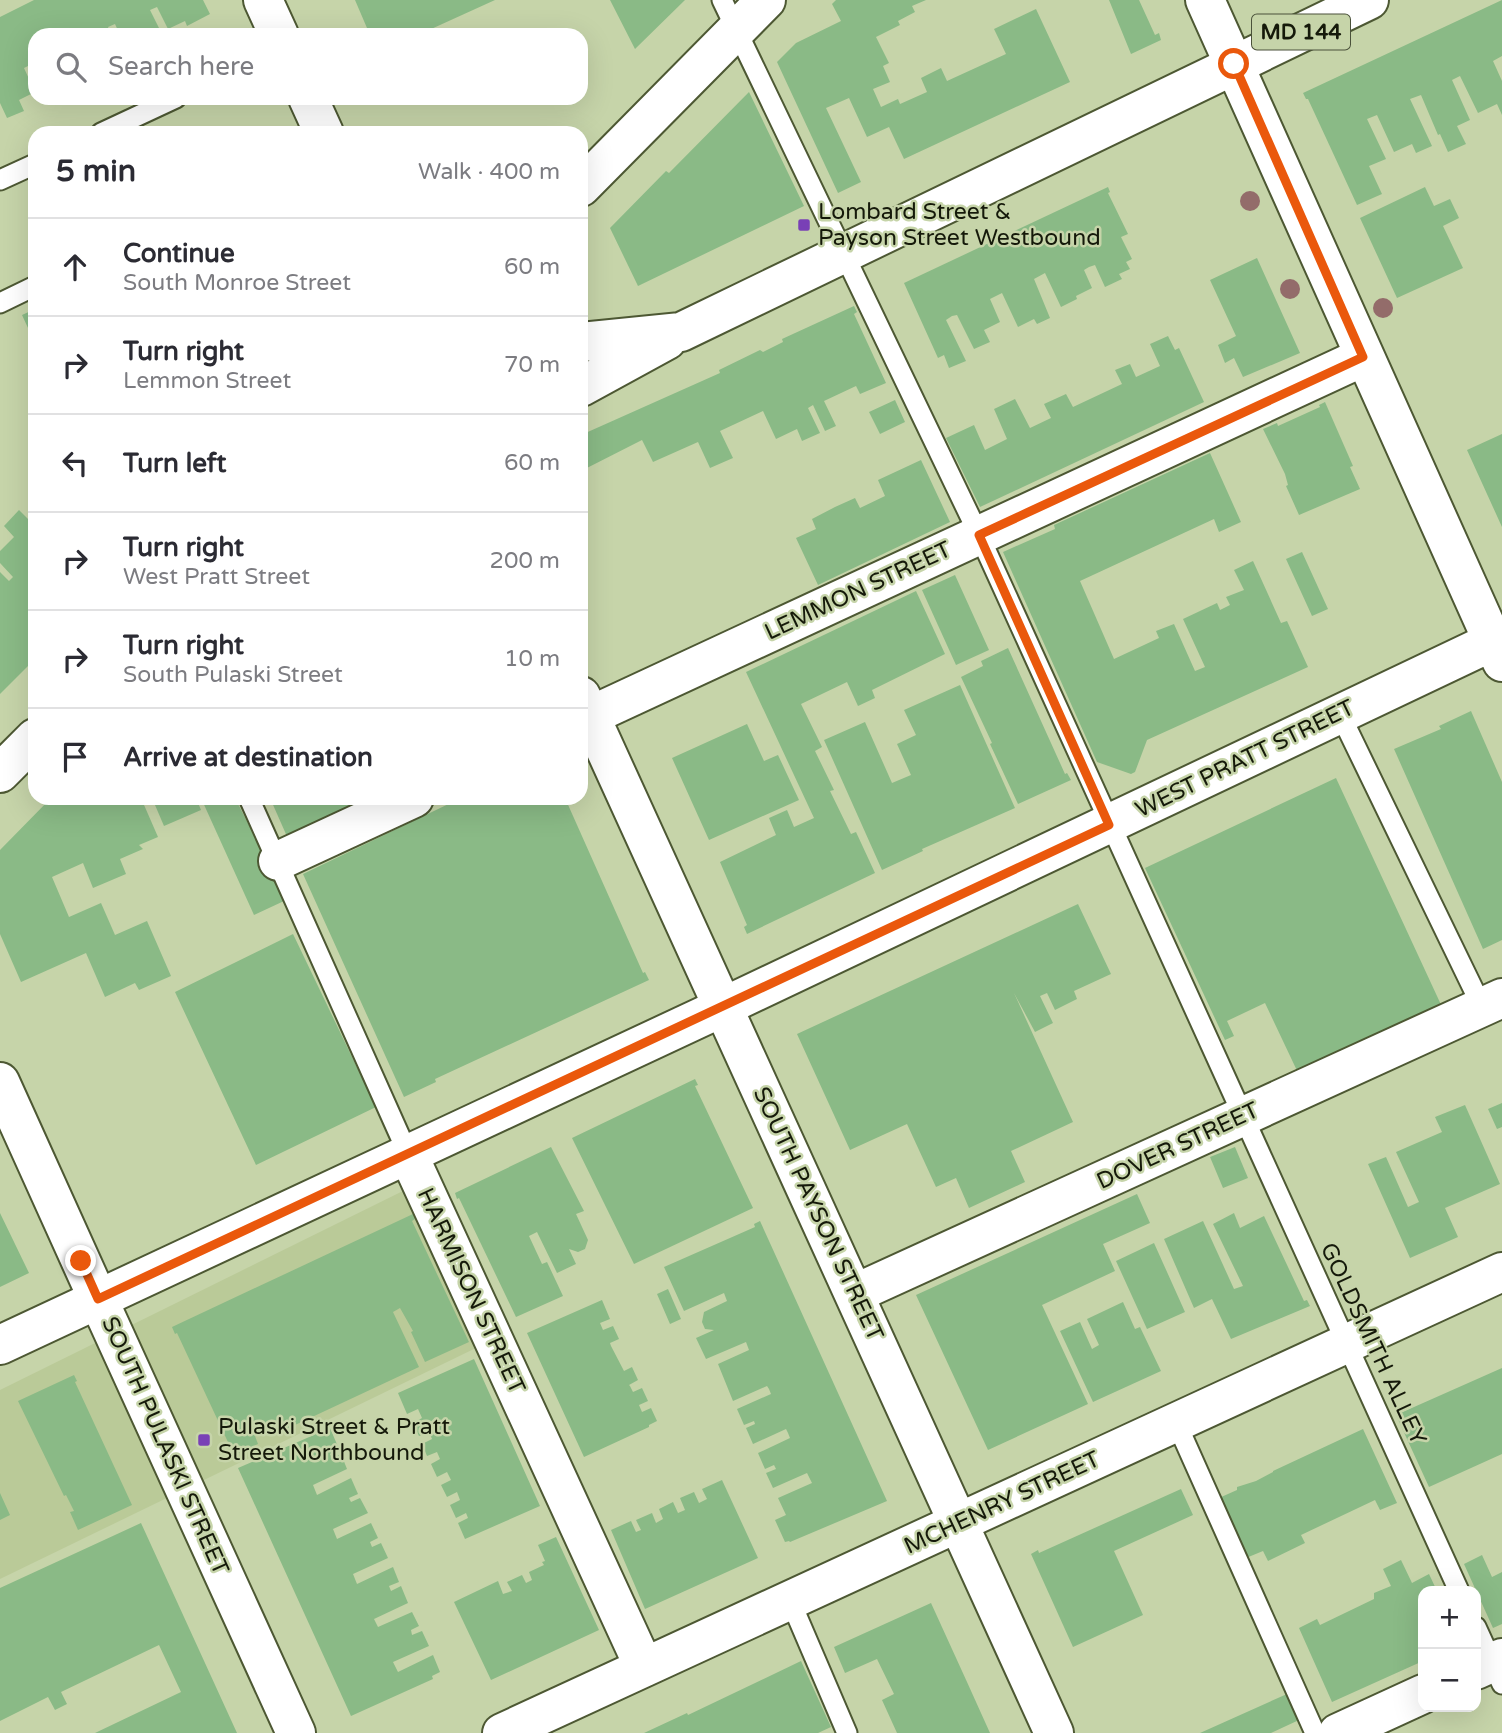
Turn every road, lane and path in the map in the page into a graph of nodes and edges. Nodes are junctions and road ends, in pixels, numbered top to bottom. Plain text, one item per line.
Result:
1 (263, 0) edge
2 (766, 0) edge
3 (1205, 0) edge
4 (1369, 0) edge
5 (730, 14) edge
6 (276, 28) edge
7 (1234, 64) junction
8 (161, 105) edge
9 (311, 105) edge
10 (116, 126) edge
11 (321, 126) edge
12 (28, 167) edge
13 (588, 179) edge
14 (0, 180) edge
15 (844, 254) junction
16 (28, 289) edge
17 (0, 303) edge
18 (681, 332) junction
19 (588, 341) edge
20 (1363, 357) junction
21 (588, 383) edge
22 (979, 535) junction
23 (1499, 647) edge
24 (588, 709) edge
25 (1340, 714) junction
26 (588, 720) edge
27 (28, 745) edge
28 (0, 773) edge
29 (252, 805) edge
30 (399, 805) edge
31 (1109, 825) junction
32 (278, 861) junction
33 (1492, 1003) edge
34 (723, 1007) junction
35 (0, 1082) edge
36 (1242, 1116) junction
37 (408, 1154) junction
38 (1502, 1272) edge
39 (854, 1294) junction
40 (98, 1299) junction
41 (1346, 1344) junction
42 (0, 1345) edge
43 (1176, 1422) junction
44 (958, 1523) junction
45 (1458, 1586) edge
46 (790, 1600) junction
47 (1481, 1639) edge
48 (644, 1667) junction
49 (1493, 1669) edge
50 (1418, 1696) edge
51 (509, 1731) edge
52 (296, 1733) edge
53 (847, 1733) edge
54 (1054, 1733) edge
55 (1315, 1733) edge
56 (1338, 1733) edge

1 - 6 street
2 - 5 street
3 - 7 street
4 - 7 street, MD 144
5 - 13 street
5 - 15 lane, GOLDSMITH ALLEY
7 - 15 street, MD 144
7 - 20 street
8 - 10 lane
9 - 11 street
12 - 14 lane
15 - 18 street, MD 144
15 - 22 lane, GOLDSMITH ALLEY
16 - 17 lane
18 - 19 street, MD 144
18 - 21 street
20 - 22 street, LEMMON STREET
20 - 23 street
22 - 24 street, LEMMON STREET
22 - 31 lane, GOLDSMITH ALLEY
23 - 25 street, WEST PRATT STREET
25 - 31 street, WEST PRATT STREET
25 - 33 lane
26 - 34 street, SOUTH PAYSON STREET
27 - 28 street
29 - 32 lane, HARMISON STREET
30 - 32 street
31 - 34 street, WEST PRATT STREET
31 - 36 lane, GOLDSMITH ALLEY
32 - 37 lane, HARMISON STREET
33 - 36 street, DOVER STREET
34 - 37 street, WEST PRATT STREET
34 - 39 street, SOUTH PAYSON STREET
35 - 40 street, SOUTH PULASKI STREET
36 - 39 street, DOVER STREET
36 - 41 lane, GOLDSMITH ALLEY
37 - 40 street, WEST PRATT STREET
37 - 48 street, HARMISON STREET
38 - 41 street, MCHENRY STREET
39 - 44 street, SOUTH PAYSON STREET
40 - 42 street, WEST PRATT STREET
40 - 52 street, SOUTH PULASKI STREET
41 - 43 street, MCHENRY STREET
41 - 45 lane, GOLDSMITH ALLEY
43 - 44 street, MCHENRY STREET
43 - 55 lane
44 - 46 street, MCHENRY STREET
44 - 54 street, SOUTH PAYSON STREET
46 - 48 street, MCHENRY STREET
46 - 53 lane
47 - 49 lane
48 - 51 street, MCHENRY STREET
50 - 56 street

